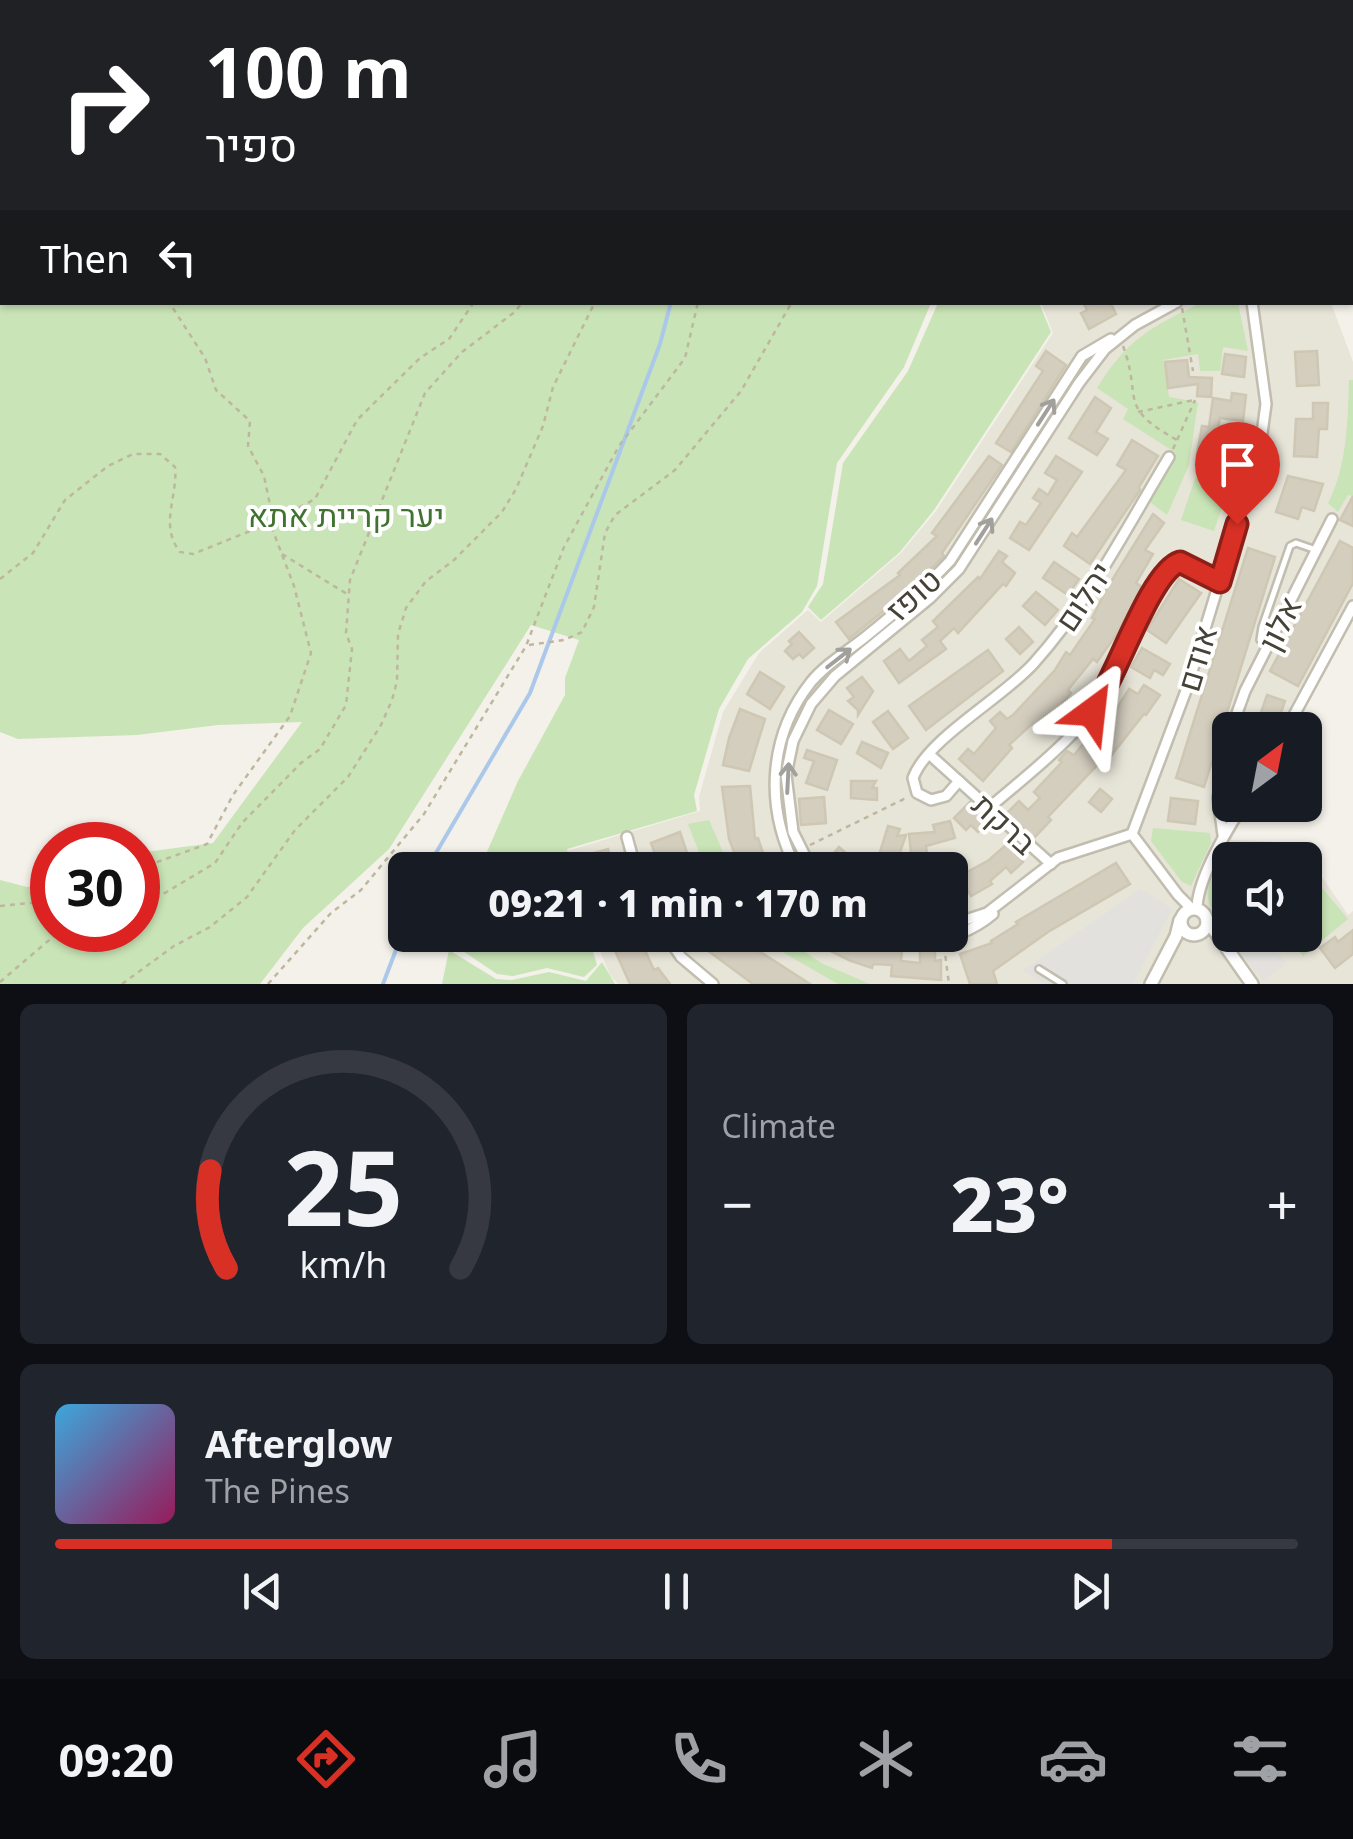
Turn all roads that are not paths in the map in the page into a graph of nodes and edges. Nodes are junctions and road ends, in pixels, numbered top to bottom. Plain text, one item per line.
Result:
1 (1174, 305) edge
2 (1252, 305) edge
3 (1119, 336) junction
4 (1223, 439) dead end
5 (1260, 448) junction
6 (1169, 457) road end
7 (1332, 519) dead end
8 (1316, 550) junction
9 (1220, 582) junction
10 (1353, 606) edge
11 (1267, 648) junction
12 (1238, 712) edge
13 (1296, 712) edge
14 (929, 754) junction
15 (959, 781) junction
16 (989, 808) junction
17 (1221, 822) edge
18 (1232, 822) edge
19 (1132, 834) junction
20 (1223, 835) junction
21 (627, 838) dead end
22 (631, 852) edge
23 (789, 852) edge
24 (801, 852) edge
25 (1051, 864) junction
26 (1005, 902) junction
27 (1188, 913) junction
28 (968, 919) edge
29 (1207, 920) junction
30 (1212, 929) edge
31 (968, 932) edge
32 (1194, 935) junction
33 (1212, 941) edge
34 (678, 952) edge
35 (1168, 952) junction
36 (1227, 952) edge
37 (1039, 969) dead end
38 (713, 984) edge
39 (1063, 984) edge
40 (1151, 984) edge
41 (1252, 984) edge

1 - 3 street, טופז
2 - 5 street, אודם
23 -> 3 street, טופז
24 -> 3 street, טופז
4 - 5 lane
5 - 9 street, אודם
6 - 14 street, יהלום
7 - 8 street, אלון
8 - 11 street, אלון
8 - 11 lane
9 - 16 street
9 - 19 street, אודם
10 - 13 street
11 - 12 street, אלון
14 - 15 street
14 - 15 street
15 - 16 street, ברקת
16 - 25 street, ברקת
17 - 20 street, אלון
18 - 20 street
19 - 25 street
19 - 27 street
20 - 27 street
21 - 22 street
25 - 26 street
26 - 28 street
26 - 31 street
27 - 29 street
27 - 32 street
27 - 35 street
29 - 30 street
29 - 32 street
32 - 33 street
32 - 35 street
34 - 38 street
35 - 40 street
36 - 41 street
37 - 39 lane

